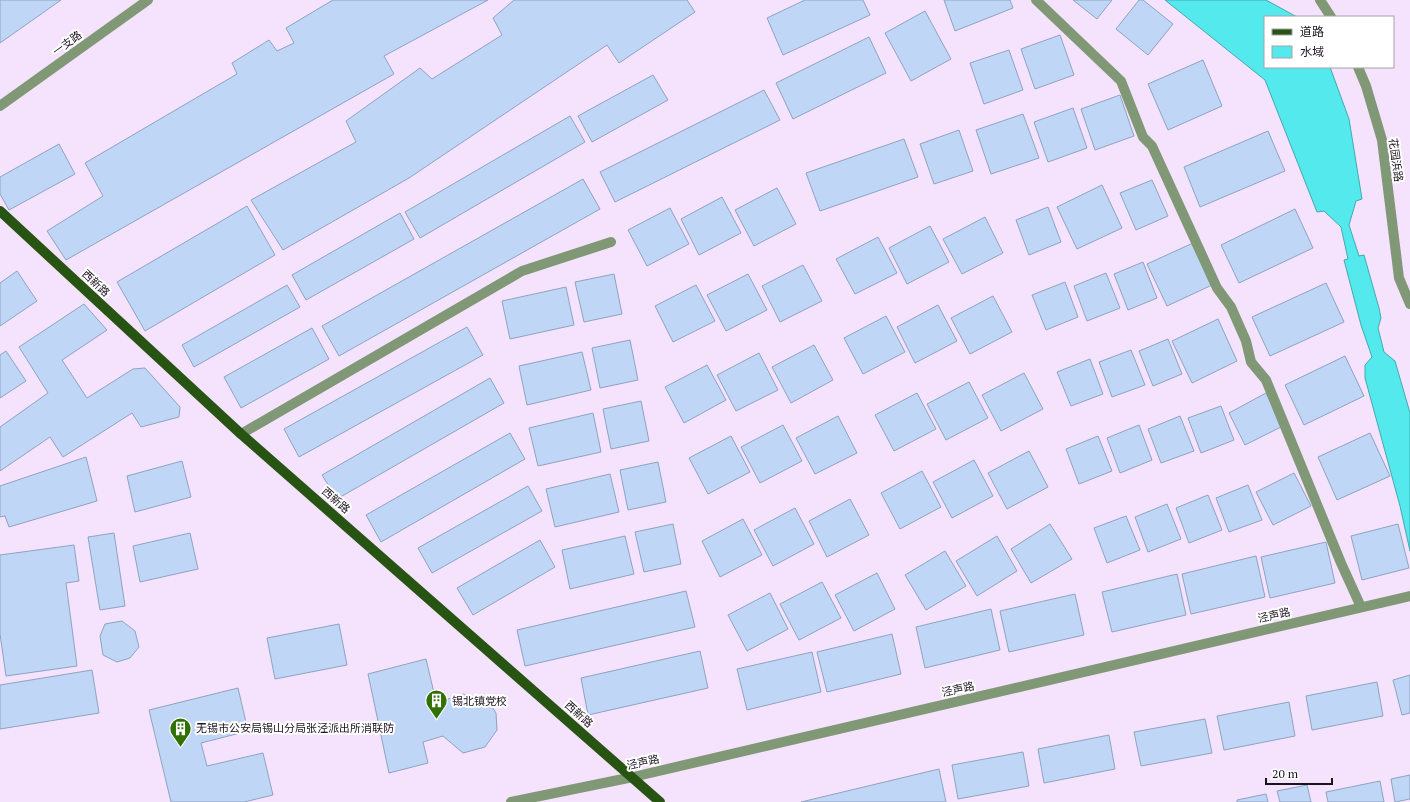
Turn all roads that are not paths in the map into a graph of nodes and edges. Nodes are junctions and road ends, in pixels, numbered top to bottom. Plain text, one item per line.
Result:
1 (148, 0) edge
2 (1036, 0) edge
3 (1320, 0) edge
4 (1330, 16) edge
5 (1358, 68) edge
6 (0, 106) edge
7 (0, 211) edge
8 (611, 242) dead end
9 (1410, 304) edge
10 (241, 434) junction
11 (1410, 596) edge
12 (1361, 607) junction
13 (633, 777) junction
14 (511, 802) edge
15 (660, 802) edge

1 - 6 street, 一支路
2 - 12 street
3 - 4 street
5 - 9 street, 花园浜路
7 - 10 main road, 西新路
8 - 10 street
10 - 13 main road, 西新路
11 - 12 street, 泾声路
12 - 13 street, 泾声路
13 - 14 street, 泾声路
13 - 15 main road, 西新路

